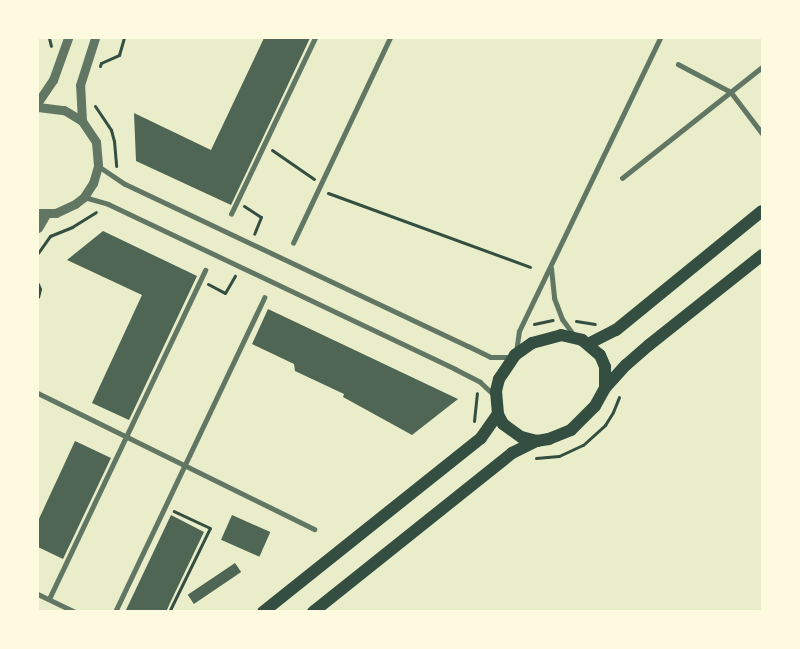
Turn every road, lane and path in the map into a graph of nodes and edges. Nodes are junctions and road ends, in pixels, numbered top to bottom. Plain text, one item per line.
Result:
1 (68, 38) edge
2 (95, 38) edge
3 (315, 38) edge
4 (390, 38) edge
5 (660, 38) edge
6 (678, 64) dead end
7 (762, 67) edge
8 (731, 92) junction
9 (38, 102) edge
10 (38, 107) edge
11 (82, 121) junction
12 (762, 133) edge
13 (264, 145) junction
14 (98, 166) junction
15 (622, 178) dead end
16 (321, 184) junction
17 (318, 189) junction
18 (84, 197) junction
19 (762, 211) edge
20 (42, 213) edge
21 (231, 214) dead end
22 (38, 228) edge
23 (293, 243) dead end
24 (762, 254) edge
25 (530, 267) dead end
26 (551, 268) junction
27 (205, 270) dead end
28 (38, 284) edge
29 (38, 297) edge
30 (264, 298) dead end
31 (576, 337) junction
32 (588, 344) junction
33 (514, 356) junction
34 (604, 388) junction
35 (38, 393) edge
36 (496, 398) junction
37 (498, 414) junction
38 (126, 437) junction
39 (537, 441) junction
40 (184, 466) junction
41 (165, 506) junction
42 (314, 529) dead end
43 (38, 594) edge
44 (49, 599) junction
45 (75, 612) edge
46 (115, 612) edge
47 (169, 612) edge
48 (264, 612) edge
49 (313, 612) edge

1 - 9 street
2 - 11 street
3 - 13 street
4 - 16 street
5 - 26 street
6 - 8 street
7 - 8 street
8 - 12 street
8 - 15 street
10 - 11 street
11 - 14 street
13 - 16 path
13 - 21 street
14 - 18 street
14 - 33 street
16 - 17 street
17 - 23 street
17 - 25 path
18 - 20 street
18 - 36 street
19 - 32 main road
20 - 22 street
24 - 34 main road
26 - 31 street
26 - 33 street
27 - 38 street
28 - 29 path
30 - 40 street
31 - 32 main road
31 - 33 main road
32 - 34 main road
33 - 36 main road
34 - 39 main road
35 - 38 street
36 - 37 main road
37 - 39 main road
37 - 48 main road
38 - 40 street
38 - 44 street
39 - 49 main road
40 - 41 street
40 - 42 street
41 - 46 street
41 - 47 path
43 - 44 street
44 - 45 street

